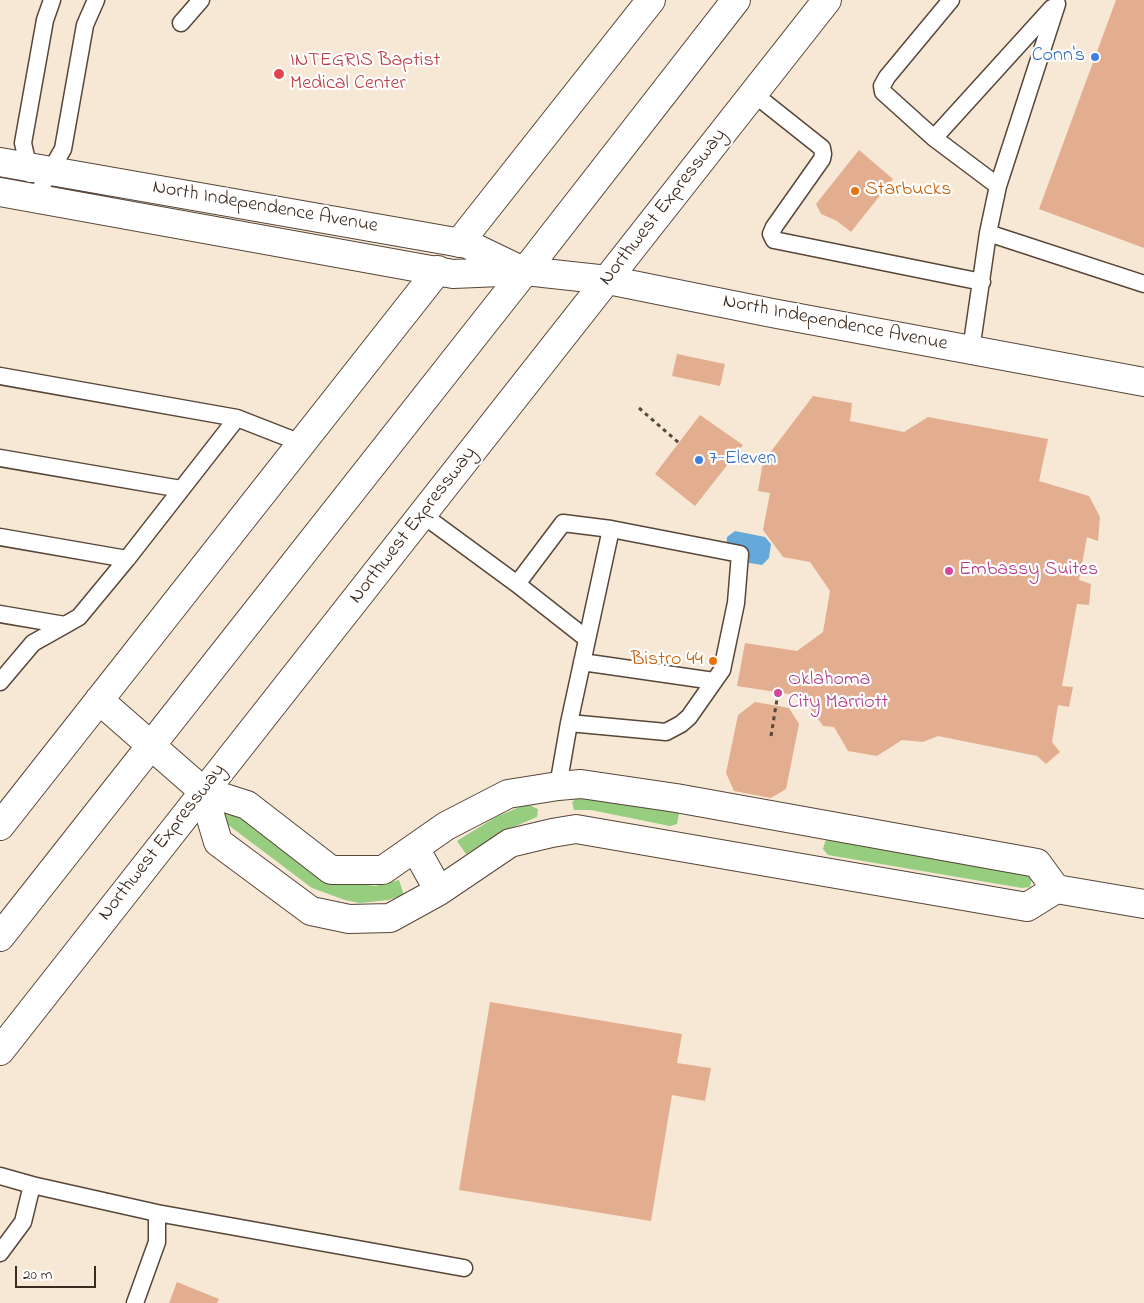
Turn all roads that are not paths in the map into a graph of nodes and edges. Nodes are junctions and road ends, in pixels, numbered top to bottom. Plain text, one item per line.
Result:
1 (52, 0) edge
2 (96, 0) edge
3 (201, 0) edge
4 (651, 0) edge
5 (736, 0) edge
6 (827, 0) edge
7 (951, 0) edge
8 (1058, 2) edge
9 (181, 23) dead end
10 (754, 94) junction
11 (934, 138) junction
12 (0, 162) edge
13 (40, 169) junction
14 (998, 186) junction
15 (0, 192) edge
16 (36, 198) junction
17 (988, 232) junction
18 (459, 243) junction
19 (438, 270) junction
20 (525, 272) junction
21 (608, 280) junction
22 (982, 282) junction
23 (1144, 284) edge
24 (972, 350) junction
25 (0, 376) edge
26 (1144, 382) edge
27 (237, 418) junction
28 (301, 443) junction
29 (0, 458) edge
30 (182, 489) junction
31 (424, 514) junction
32 (611, 529) junction
33 (0, 537) edge
34 (127, 559) junction
35 (516, 584) junction
36 (0, 614) edge
37 (65, 625) junction
38 (587, 639) junction
39 (582, 662) junction
40 (0, 682) edge
41 (714, 682) junction
42 (99, 700) junction
43 (570, 723) junction
44 (150, 744) junction
45 (558, 786) junction
46 (204, 791) junction
47 (0, 826) edge
48 (552, 832) junction
49 (415, 848) junction
50 (1056, 889) junction
51 (439, 891) junction
52 (1144, 904) edge
53 (0, 937) edge
54 (0, 1051) edge
55 (0, 1176) edge
56 (32, 1185) junction
57 (157, 1213) junction
58 (0, 1253) edge
59 (464, 1268) dead end
60 (135, 1303) edge

1 - 13 lane
2 - 13 lane
3 - 9 lane
4 - 18 main road
5 - 20 main road
6 - 10 main road, Northwest Expressway
7 - 11 lane
8 - 11 lane
8 - 14 lane
10 - 21 main road, Northwest Expressway
10 - 22 lane
11 - 14 lane
12 - 13 main road, North Independence Avenue
13 - 16 lane
13 - 18 main road, North Independence Avenue
14 - 17 lane
15 - 16 main road, North Independence Avenue
16 - 19 main road, North Independence Avenue
17 - 22 lane
17 - 23 lane
18 - 20 main road, North Independence Avenue
19 - 20 main road, North Independence Avenue
19 - 28 main road
20 - 21 main road, North Independence Avenue
20 - 44 main road
21 - 24 main road, North Independence Avenue
21 - 31 main road, Northwest Expressway
22 - 24 lane
24 - 26 main road, North Independence Avenue
25 - 27 lane
27 - 28 lane
27 - 30 lane
28 - 42 main road
29 - 30 lane
30 - 34 lane
31 - 35 lane
31 - 46 main road, Northwest Expressway
32 - 35 lane
32 - 38 lane
32 - 41 lane
33 - 34 lane
34 - 37 lane
35 - 38 lane
36 - 37 lane
37 - 40 lane
38 - 39 lane
39 - 41 lane
39 - 43 lane
41 - 43 lane
42 - 44 main road
42 - 47 main road
43 - 45 lane
44 - 46 main road
44 - 53 main road
45 - 48 main road
45 - 49 main road
45 - 50 main road
46 - 49 main road
46 - 51 main road
46 - 54 main road, Northwest Expressway
48 - 50 main road
48 - 51 main road
49 - 51 main road
50 - 52 main road
55 - 56 lane
56 - 57 lane
56 - 58 lane
57 - 59 lane
57 - 60 lane

